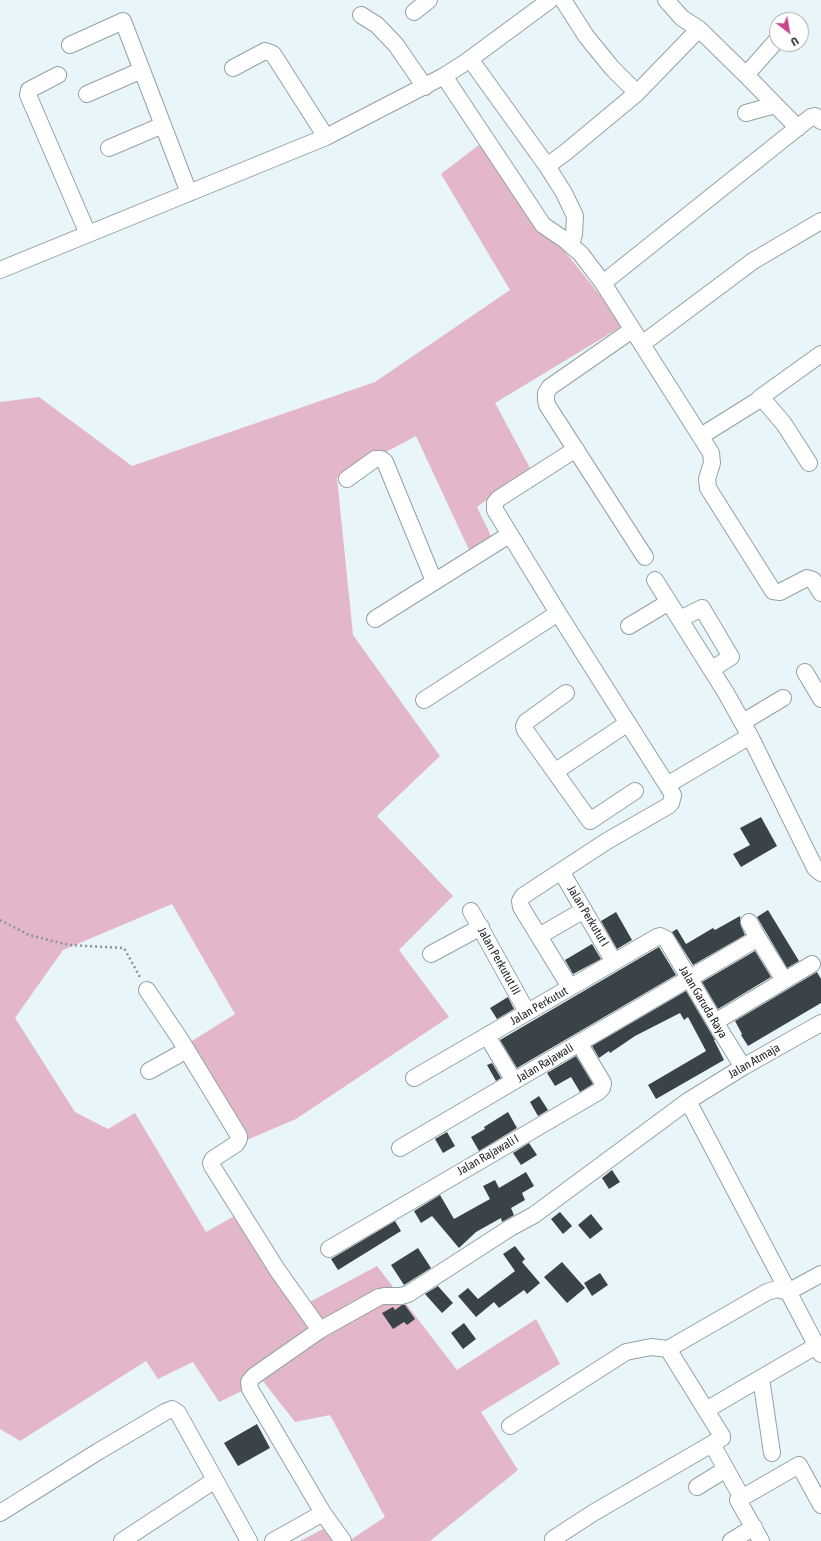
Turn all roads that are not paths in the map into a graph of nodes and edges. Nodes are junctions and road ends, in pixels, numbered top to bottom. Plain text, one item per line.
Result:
1 (430, 0) edge
2 (550, 0) edge
3 (563, 0) edge
4 (666, 0) edge
5 (414, 12) dead end
6 (361, 15) dead end
7 (698, 29) junction
8 (70, 46) dead end
9 (769, 49) edge
10 (470, 59) junction
11 (233, 68) dead end
12 (142, 70) junction
13 (58, 75) dead end
14 (746, 75) junction
15 (444, 76) junction
16 (425, 86) junction
17 (637, 93) junction
18 (87, 94) dead end
19 (775, 105) junction
20 (746, 113) dead end
21 (821, 121) edge
22 (163, 125) junction
23 (798, 128) junction
24 (326, 137) junction
25 (109, 148) dead end
26 (547, 166) junction
27 (189, 193) junction
28 (821, 221) edge
29 (88, 234) junction
30 (571, 246) junction
31 (0, 270) edge
32 (603, 283) junction
33 (632, 330) junction
34 (642, 344) junction
35 (821, 354) edge
36 (761, 396) junction
37 (701, 436) junction
38 (576, 449) junction
39 (809, 463) dead end
40 (347, 479) dead end
41 (509, 535) junction
42 (645, 557) dead end
43 (655, 580) dead end
44 (434, 581) junction
45 (821, 593) edge
46 (669, 602) junction
47 (558, 614) junction
48 (375, 619) dead end
49 (680, 619) junction
50 (629, 626) dead end
51 (712, 669) junction
52 (805, 672) dead end
53 (566, 693) dead end
54 (783, 698) dead end
55 (821, 699) edge
56 (424, 700) dead end
57 (628, 723) junction
58 (746, 729) junction
59 (556, 771) junction
60 (667, 786) junction
61 (635, 791) dead end
62 (561, 871) junction
63 (821, 873) edge
64 (471, 910) dead end
65 (584, 910) junction
66 (749, 922) dead end
67 (481, 927) junction
68 (539, 936) junction
69 (664, 937) joint
70 (758, 938) junction
71 (431, 954) dead end
72 (614, 962) junction
73 (812, 964) dead end
74 (689, 979) junction
75 (784, 980) junction
76 (570, 987) junction
77 (148, 990) road end
78 (527, 1012) junction
79 (714, 1022) junction
80 (821, 1023) edge
81 (487, 1036) junction
82 (579, 1043) junction
83 (187, 1050) junction
84 (743, 1067) junction
85 (149, 1070) dead end
86 (414, 1078) dead end
87 (514, 1081) junction
88 (688, 1101) junction
89 (400, 1148) dead end
90 (330, 1249) dead end
91 (821, 1274) edge
92 (788, 1292) junction
93 (320, 1330) junction
94 (668, 1349) junction
95 (819, 1350) edge
96 (761, 1378) junction
97 (706, 1410) junction
98 (510, 1426) dead end
99 (712, 1444) junction
100 (772, 1453) dead end
101 (726, 1469) junction
102 (215, 1480) junction
103 (697, 1487) dead end
104 (742, 1498) junction
105 (821, 1504) edge
106 (0, 1513) edge
107 (323, 1513) junction
108 (757, 1534) edge
109 (551, 1536) edge
110 (122, 1541) edge
111 (249, 1541) edge
112 (273, 1541) edge
113 (343, 1541) edge
114 (731, 1541) edge

1 - 5 street
2 - 10 street
3 - 17 street
4 - 7 street
6 - 16 street
7 - 14 street
7 - 17 street
8 - 12 street
9 - 14 street
10 - 15 street
10 - 26 street
11 - 24 street
12 - 18 street
12 - 22 street
13 - 29 street
14 - 19 street
15 - 16 street
15 - 30 street
16 - 24 street
17 - 26 street
19 - 20 street
19 - 23 street
21 - 23 street
22 - 25 street
22 - 27 street
23 - 32 street
24 - 27 street
26 - 30 street
27 - 29 street
28 - 34 street
29 - 31 street
30 - 32 street
32 - 33 street
33 - 34 street
33 - 38 street
34 - 37 street
35 - 36 street
36 - 37 street
36 - 39 street
37 - 45 street
38 - 41 street
38 - 42 street
40 - 44 street
41 - 44 street
41 - 47 street
43 - 46 street
44 - 48 street
46 - 49 street
46 - 50 street
47 - 56 street
47 - 57 street
49 - 51 street
49 - 51 street
51 - 58 street
52 - 55 street
53 - 59 street
54 - 58 street
57 - 59 street
57 - 60 street
58 - 60 street
58 - 63 street
59 - 61 street
60 - 62 street
62 - 65 street, Jalan Perkutut I
62 - 68 street
64 - 67 street, Jalan Perkutut III
65 - 68 street
65 - 72 street, Jalan Perkutut I
66 - 70 street
67 - 71 street
67 - 78 street, Jalan Perkutut III
68 - 76 street
69 - 72 street, Jalan Perkutut
69 - 74 street, Jalan Garuda Raya
70 - 74 street, Jalan Rajawali
70 - 75 street
72 - 76 street, Jalan Perkutut
73 - 75 street
74 - 79 street, Jalan Garuda Raya
74 - 82 street, Jalan Rajawali
75 - 79 street
76 - 78 street, Jalan Perkutut
77 - 83 street
78 - 81 street, Jalan Perkutut
79 - 84 street, Jalan Garuda Raya
80 - 84 street, Jalan Atmaja
81 - 86 street, Jalan Perkutut
81 - 87 street
82 - 87 street, Jalan Rajawali
82 - 90 street, Jalan Rajawali I
83 - 85 street
83 - 93 street
84 - 88 street, Jalan Atmaja
87 - 89 street, Jalan Rajawali
88 - 92 street
88 - 93 street, Jalan Atmaja
91 - 92 street
92 - 94 street
92 - 95 street
93 - 107 street, Jalan Atmaja
94 - 97 street
94 - 98 street
95 - 96 street
96 - 97 street
96 - 100 street
97 - 99 street
99 - 101 street
99 - 109 street
101 - 103 street
101 - 104 street
102 - 106 street
102 - 110 street
102 - 111 street
104 - 105 street
104 - 108 street
107 - 112 street
107 - 113 street
108 - 114 street

